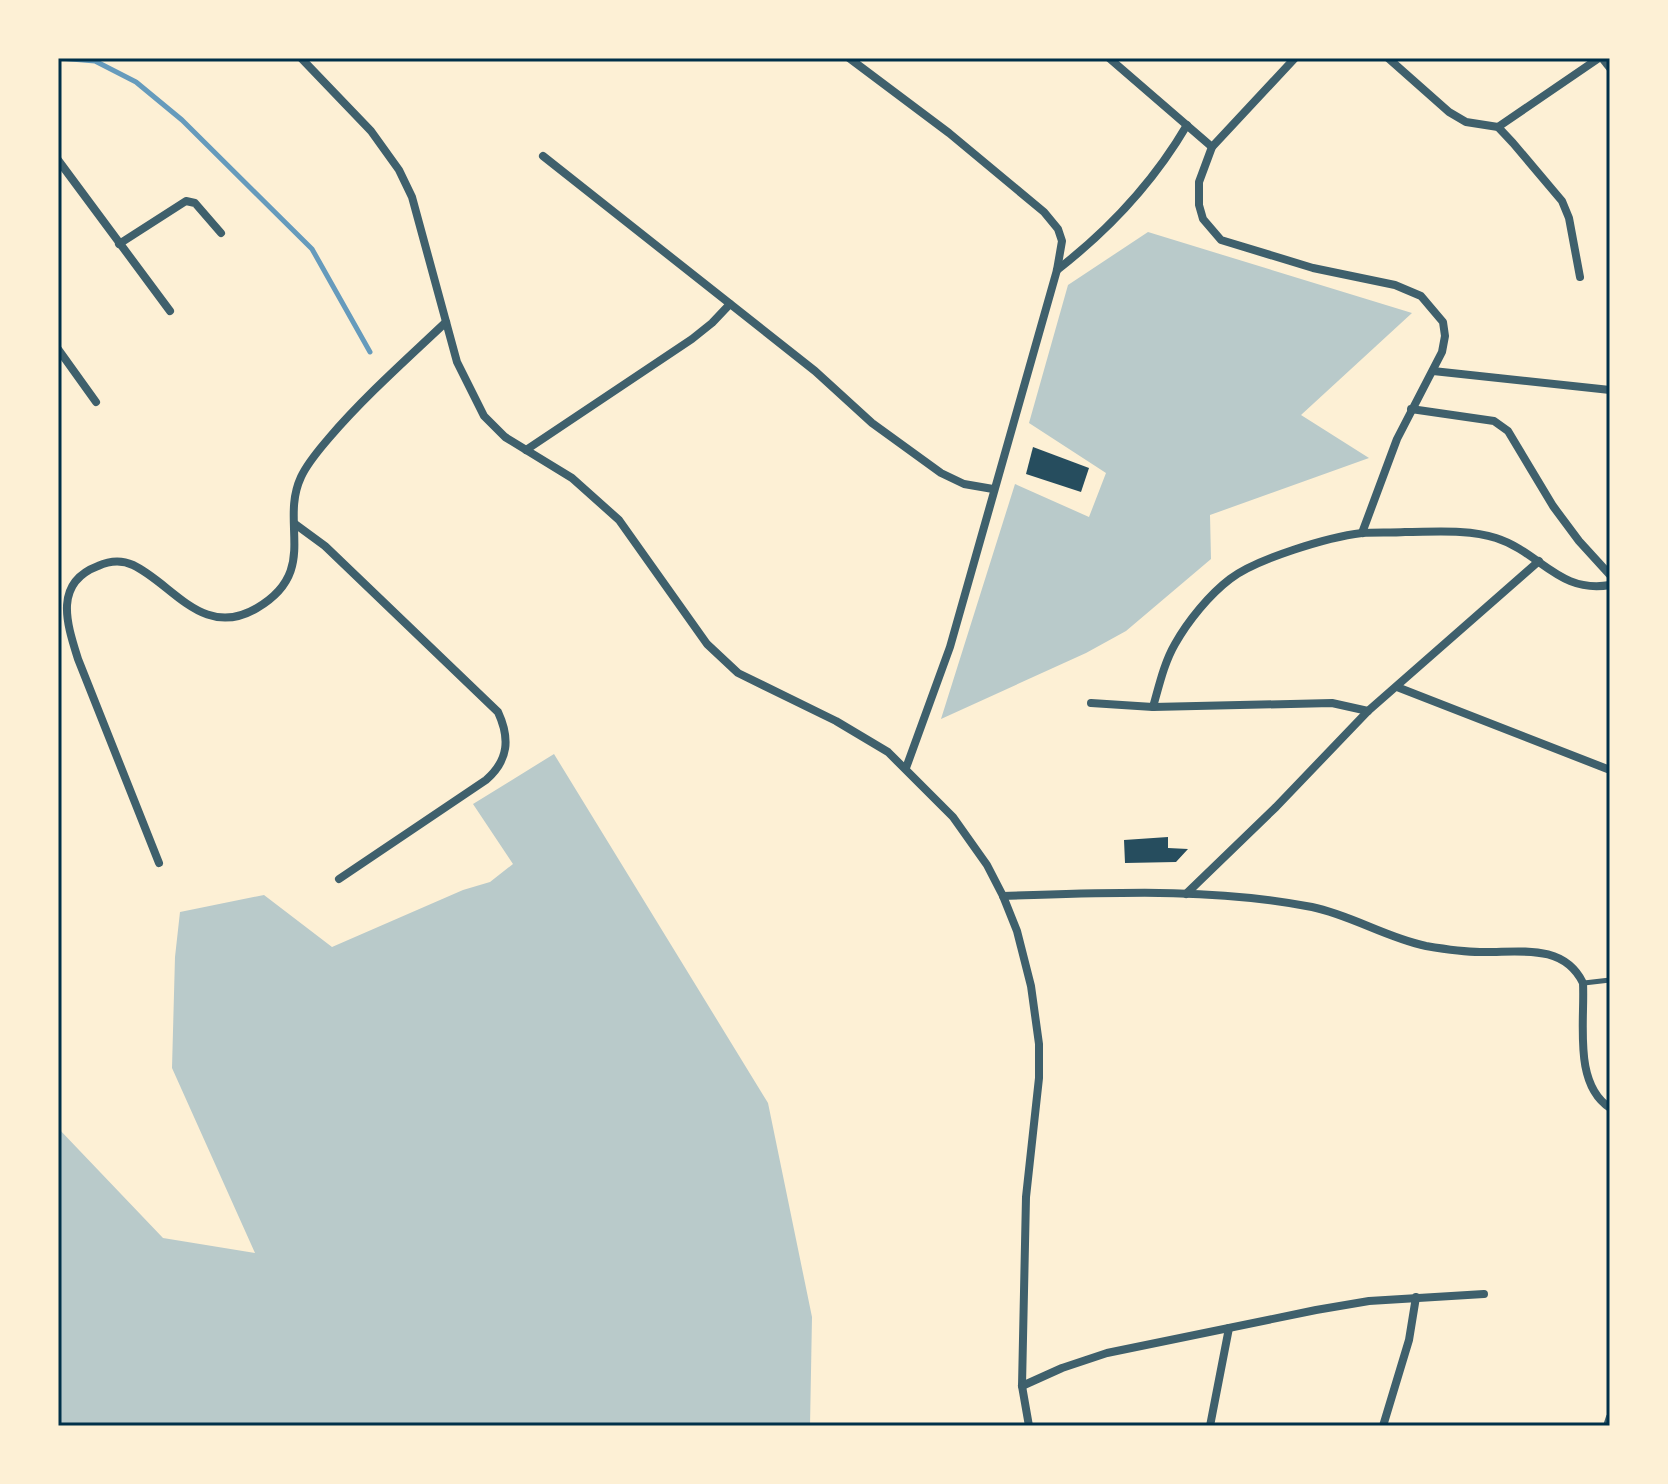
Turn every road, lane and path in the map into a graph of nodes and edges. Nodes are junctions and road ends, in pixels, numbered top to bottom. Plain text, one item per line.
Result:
1 (301, 58) edge
2 (849, 58) edge
3 (1109, 58) edge
4 (1295, 58) edge
5 (1388, 58) edge
6 (1601, 58) edge
7 (1610, 68) edge
8 (1187, 125) junction
9 (1498, 127) junction
10 (1212, 147) junction
11 (543, 156) dead end
12 (58, 160) edge
13 (221, 233) dead end
14 (119, 244) junction
15 (1057, 270) junction
16 (1580, 277) dead end
17 (730, 304) junction
18 (170, 311) dead end
19 (446, 322) junction
20 (58, 349) edge
21 (1433, 371) junction
22 (1610, 390) edge
23 (96, 402) dead end
24 (1411, 409) junction
25 (526, 450) junction
26 (993, 489) junction
27 (295, 524) junction
28 (1362, 533) junction
29 (1539, 561) junction
30 (1610, 575) edge
31 (1610, 585) edge
32 (1397, 687) junction
33 (1091, 703) dead end
34 (1153, 707) junction
35 (1368, 711) junction
36 (906, 768) junction
37 (1610, 770) edge
38 (159, 863) dead end
39 (339, 879) dead end
40 (1186, 894) junction
41 (1003, 896) junction
42 (1610, 980) edge
43 (1583, 983) junction
44 (1610, 1108) edge
45 (1484, 1294) dead end
46 (1416, 1297) junction
47 (1229, 1328) junction
48 (1022, 1386) junction
49 (1610, 1417) edge
50 (1027, 1421) edge
51 (1019, 1426) edge
52 (1210, 1426) edge
53 (1383, 1426) edge
54 (1607, 1426) edge

1 - 19 street
2 - 15 street
3 - 8 street
4 - 10 street
5 - 9 street
6 - 7 street
6 - 9 street
8 - 10 street
8 - 15 street
9 - 16 street
10 - 21 street
11 - 17 street
12 - 14 street
13 - 14 street
14 - 18 street
15 - 26 street
17 - 25 street
17 - 26 street
19 - 25 street
19 - 27 street
20 - 23 street
21 - 22 street
21 - 24 street
24 - 28 street
24 - 30 street
25 - 36 street
26 - 36 street
27 - 38 street
27 - 39 street
28 - 29 street
28 - 34 street
29 - 31 street
29 - 32 street
32 - 35 street
32 - 37 street
33 - 34 street
34 - 35 street
35 - 40 street
36 - 41 street
40 - 41 street
40 - 43 street
41 - 48 street
42 - 43 lane
43 - 44 street
45 - 46 street
46 - 47 street
46 - 53 street
47 - 48 street
47 - 52 street
48 - 50 street
49 - 54 street
50 - 51 street

